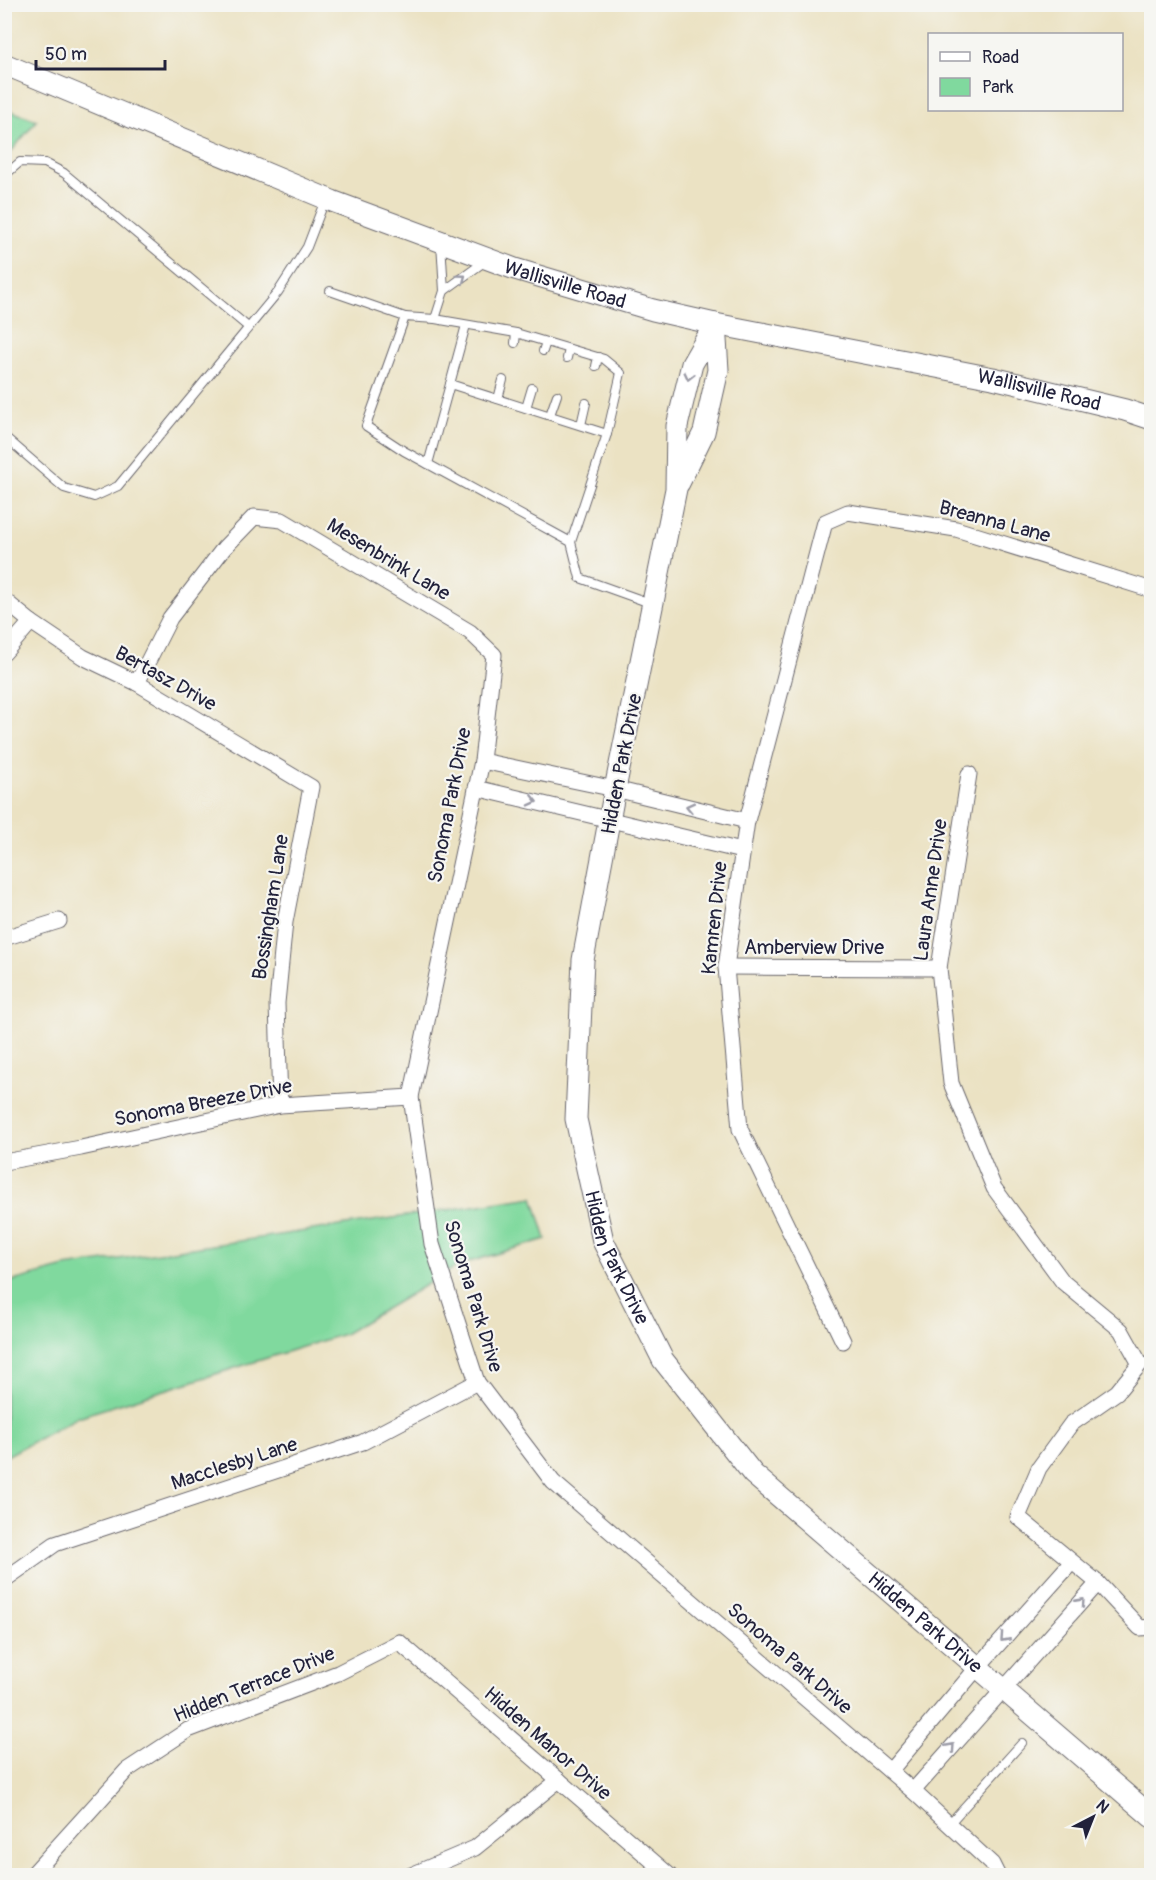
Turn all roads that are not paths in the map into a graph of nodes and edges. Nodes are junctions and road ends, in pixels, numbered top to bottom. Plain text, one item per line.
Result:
1 (4, 64) edge
2 (4, 176) edge
3 (326, 199) junction
4 (441, 241) junction
5 (488, 259) junction
6 (330, 291) dead end
7 (444, 291) junction
8 (405, 317) junction
9 (435, 320) junction
10 (715, 324) junction
11 (466, 325) junction
12 (248, 327) junction
13 (516, 333) junction
14 (546, 342) junction
15 (515, 344) dead end
16 (569, 349) junction
17 (543, 351) dead end
18 (598, 357) junction
19 (567, 358) dead end
20 (596, 366) dead end
21 (504, 380) dead end
22 (450, 384) junction
23 (532, 388) dead end
24 (557, 395) dead end
25 (498, 399) junction
26 (586, 403) dead end
27 (526, 408) junction
28 (550, 415) junction
29 (1152, 419) edge
30 (581, 425) junction
31 (607, 434) junction
32 (4, 436) edge
33 (428, 464) junction
34 (825, 522) joint
35 (571, 542) junction
36 (1152, 590) edge
37 (4, 600) edge
38 (653, 604) junction
39 (31, 622) junction
40 (4, 653) edge
41 (494, 655) joint
42 (137, 683) junction
43 (482, 761) junction
44 (969, 774) dead end
45 (311, 787) joint
46 (476, 788) junction
47 (615, 789) junction
48 (610, 819) junction
49 (747, 821) junction
50 (742, 851) junction
51 (59, 921) dead end
52 (4, 938) edge
53 (726, 968) junction
54 (939, 968) junction
55 (411, 1097) junction
56 (280, 1105) junction
57 (4, 1162) edge
58 (843, 1341) dead end
59 (477, 1382) junction
60 (1071, 1563) junction
61 (4, 1580) edge
62 (1098, 1583) junction
63 (1152, 1627) edge
64 (399, 1642) joint
65 (977, 1668) junction
66 (1002, 1690) junction
67 (1022, 1743) dead end
68 (890, 1771) junction
69 (560, 1780) junction
70 (913, 1791) junction
71 (1152, 1817) edge
72 (949, 1824) junction
73 (31, 1875) edge
74 (410, 1875) edge
75 (670, 1875) edge
76 (998, 1875) edge

1 - 3 street, Wallisville Road
2 - 12 lane
3 - 4 street, Wallisville Road
3 - 12 lane
4 - 5 street, Wallisville Road
4 - 7 lane
7 -> 5 lane
5 - 10 street, Wallisville Road
6 - 8 lane
7 - 9 lane
8 - 9 lane
8 - 33 lane
9 - 11 lane
10 - 29 street, Wallisville Road
10 - 38 street, Hidden Park Drive
11 - 13 lane
11 - 22 lane
12 - 32 lane
13 - 14 lane
13 - 15 lane
14 - 16 lane
14 - 17 lane
16 - 18 lane
16 - 19 lane
18 - 20 lane
18 - 31 lane
21 - 25 lane
22 - 25 lane
22 - 33 lane
23 - 27 lane
24 - 28 lane
25 - 27 lane
26 - 30 lane
27 - 28 lane
28 - 30 lane
30 - 31 lane
31 - 35 lane
33 - 35 lane
34 - 36 street, Breanna Lane
34 - 49 street, Kamren Drive
35 - 38 lane
37 - 39 street, Bertasz Drive
38 - 47 street, Hidden Park Drive
39 - 40 street
39 - 42 street, Bertasz Drive
41 - 42 street, Mesenbrink Lane
41 - 43 street, Sonoma Park Drive
42 - 45 street, Bertasz Drive
43 - 46 street, Sonoma Park Drive
43 - 47 street
44 - 54 street, Laura Anne Drive
45 - 56 street, Bossingham Lane
46 -> 48 street
46 - 55 street, Sonoma Park Drive
47 - 48 street, Hidden Park Drive
49 -> 47 street
48 - 50 street
48 - 65 street, Hidden Park Drive
49 - 50 street, Kamren Drive
50 - 53 street, Kamren Drive
51 - 52 street
53 - 54 street, Amberview Drive
53 - 58 street, Kamren Drive
54 - 60 street, Laura Anne Drive
55 - 56 street, Sonoma Breeze Drive
55 - 59 street, Sonoma Park Drive
56 - 57 street, Sonoma Breeze Drive
59 - 61 street, Macclesby Lane
59 - 68 street, Sonoma Park Drive
60 - 62 street, Laura Anne Drive
60 -> 65 street
62 - 63 street, Laura Anne Drive
66 -> 62 street
64 - 69 street, Hidden Manor Drive
64 - 73 street, Hidden Terrace Drive
65 - 66 street, Hidden Park Drive
65 - 68 street
70 -> 66 street
66 - 71 street, Hidden Park Drive
67 - 72 lane
68 - 70 street, Sonoma Park Drive
69 - 74 street
69 - 75 street, Hidden Manor Drive
70 - 72 street, Sonoma Park Drive
72 - 76 street, Sonoma Park Drive

